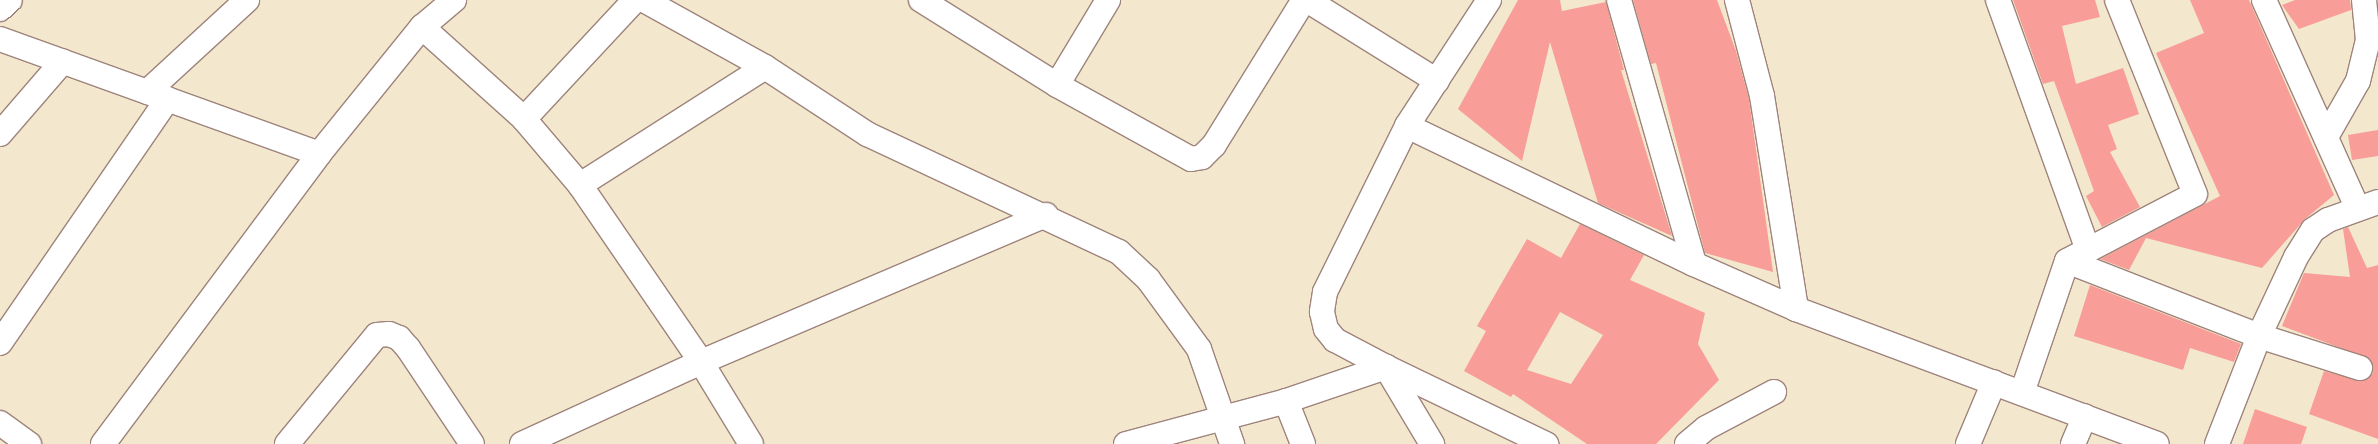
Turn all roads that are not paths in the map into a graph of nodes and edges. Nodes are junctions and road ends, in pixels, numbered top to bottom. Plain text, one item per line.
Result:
1 (10, 0) edge
2 (247, 0) edge
3 (454, 0) edge
4 (635, 0) edge
5 (644, 0) edge
6 (1108, 0) edge
7 (1306, 0) edge
8 (1489, 0) edge
9 (1619, 0) edge
10 (1737, 0) edge
11 (1998, 0) edge
12 (2117, 0) edge
13 (2264, 0) edge
14 (2364, 0) edge
15 (935, 4) edge
16 (0, 10) edge
17 (422, 27) junction
18 (0, 39) edge
19 (63, 61) junction
20 (765, 67) junction
21 (1437, 81) junction
22 (1057, 85) junction
23 (157, 95) junction
24 (524, 119) junction
25 (1407, 126) junction
26 (0, 134) edge
27 (2326, 137) junction
28 (319, 154) junction
29 (580, 185) junction
30 (2368, 204) edge
31 (1046, 215) junction
32 (2088, 250) junction
33 (2067, 262) junction
34 (1694, 264) junction
35 (1796, 309) junction
36 (2259, 336) junction
37 (0, 343) edge
38 (701, 362) junction
39 (1386, 368) junction
40 (2360, 368) dead end
41 (1994, 382) junction
42 (1774, 392) dead end
43 (2022, 393) junction
44 (1286, 401) junction
45 (2085, 416) junction
46 (1222, 418) junction
47 (0, 423) edge
48 (298, 440) edge
49 (29, 444) edge
50 (102, 444) edge
51 (472, 444) edge
52 (522, 444) edge
53 (751, 444) edge
54 (1126, 444) edge
55 (1232, 444) edge
56 (1303, 444) edge
57 (1432, 444) edge
58 (1546, 444) edge
59 (1687, 444) edge
60 (1968, 444) edge
61 (2073, 444) edge
62 (2157, 444) edge
63 (2217, 444) edge

1 - 16 street
2 - 23 street
3 - 17 street
4 - 24 street
5 - 20 street
6 - 22 street
7 - 21 street
7 - 22 street
8 - 21 street
9 - 34 street
10 - 35 street
11 - 32 street
12 - 32 street
13 - 27 street
14 - 27 street
15 - 22 street
17 - 24 street
17 - 28 street
18 - 19 street
19 - 23 street
19 - 26 street
20 - 29 street
20 - 31 street
21 - 25 street
23 - 28 street
23 - 37 street
24 - 29 street
25 - 34 street
25 - 39 street
27 - 30 street
28 - 50 street
29 - 38 street
30 - 36 street
31 - 38 street
31 - 46 street
32 - 33 street
33 - 36 street
33 - 43 street
34 - 35 street
35 - 41 street
36 - 40 street
36 - 63 street
38 - 52 street
38 - 53 street
39 - 44 street
39 - 57 street
39 - 58 street
41 - 43 street
41 - 60 street
42 - 59 street
43 - 45 street
44 - 46 street
44 - 56 street
45 - 61 street
45 - 62 street
46 - 54 street
46 - 55 street
47 - 49 street
48 - 51 street

